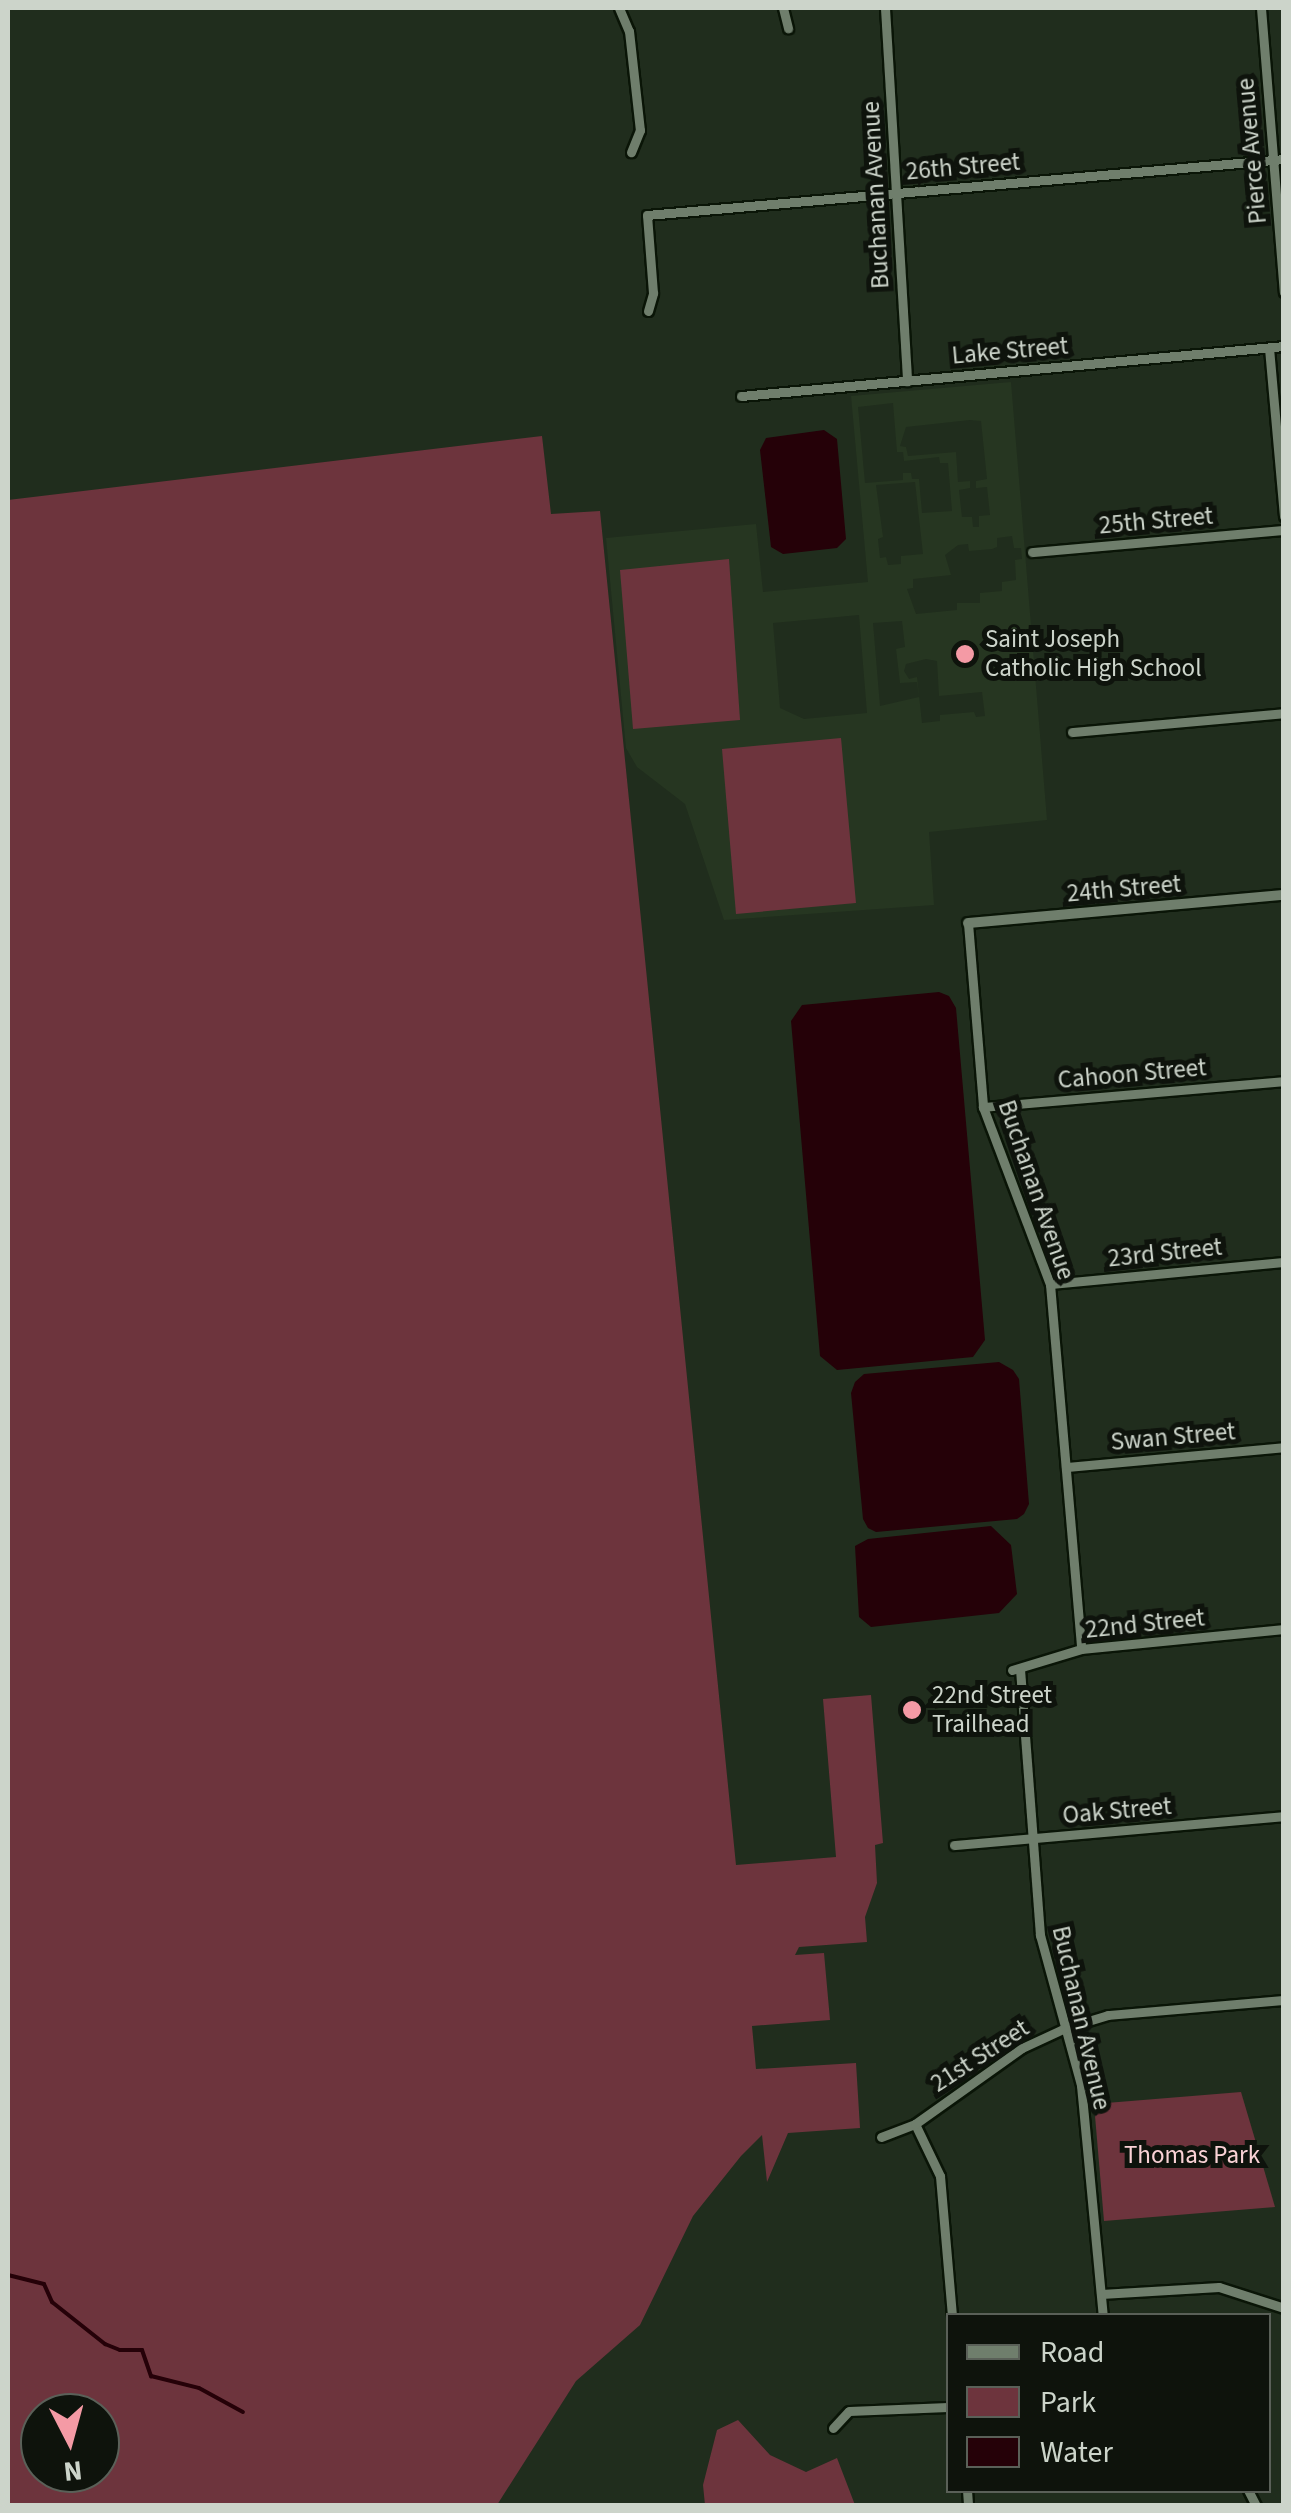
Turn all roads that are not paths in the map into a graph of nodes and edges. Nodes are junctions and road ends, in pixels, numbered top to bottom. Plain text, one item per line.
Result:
1 (619, 8) edge
2 (782, 8) edge
3 (885, 8) edge
4 (1261, 8) edge
5 (788, 28) dead end
6 (631, 152) dead end
7 (1278, 160) edge
8 (895, 193) junction
9 (1284, 292) edge
10 (648, 311) dead end
11 (1284, 346) edge
12 (1269, 348) junction
13 (907, 381) junction
14 (741, 396) dead end
15 (1284, 516) edge
16 (1284, 530) edge
17 (1032, 552) dead end
18 (1284, 712) edge
19 (1072, 732) dead end
20 (1284, 895) edge
21 (968, 923) joint
22 (1284, 1081) edge
23 (984, 1106) junction
24 (1284, 1262) edge
25 (1050, 1284) junction
26 (1284, 1447) edge
27 (1066, 1467) junction
28 (1284, 1629) edge
29 (1082, 1649) junction
30 (1016, 1669) joint
31 (1284, 1816) edge
32 (1032, 1838) junction
33 (954, 1845) dead end
34 (1284, 2000) edge
35 (1065, 2028) junction
36 (915, 2124) junction
37 (881, 2137) dead end
38 (1101, 2294) junction
39 (1284, 2308) edge
40 (952, 2313) edge
41 (1103, 2313) edge
42 (946, 2407) edge
43 (832, 2428) dead end

1 - 6 street
2 - 5 street
3 - 8 street, Buchanan Avenue
4 - 7 street, Pierce Avenue
7 - 8 street, 26th Street
7 - 9 street, Pierce Avenue
8 - 10 street, 26th Street
8 - 13 street, Buchanan Avenue
11 - 12 street, Lake Street
12 - 13 street, Lake Street
12 - 15 street
13 - 14 street, Lake Street
16 - 17 street, 25th Street
18 - 19 street
20 - 21 street, 24th Street
21 - 23 street, Buchanan Avenue
22 - 23 street, Cahoon Street
23 - 25 street, Buchanan Avenue
24 - 25 street, 23rd Street
25 - 27 street, Buchanan Avenue
26 - 27 street, Swan Street
27 - 29 street, Buchanan Avenue
28 - 29 street, 22nd Street
29 - 30 street, 22nd Street
30 - 32 street, Buchanan Avenue
31 - 32 street, Oak Street
32 - 33 street, Oak Street
32 - 35 street, Buchanan Avenue
34 - 35 street, 21st Street
35 - 36 street, 21st Street
35 - 38 street, Buchanan Avenue
36 - 37 street, 21st Street
36 - 40 street
38 - 39 street
38 - 41 street, Buchanan Avenue
42 - 43 street

